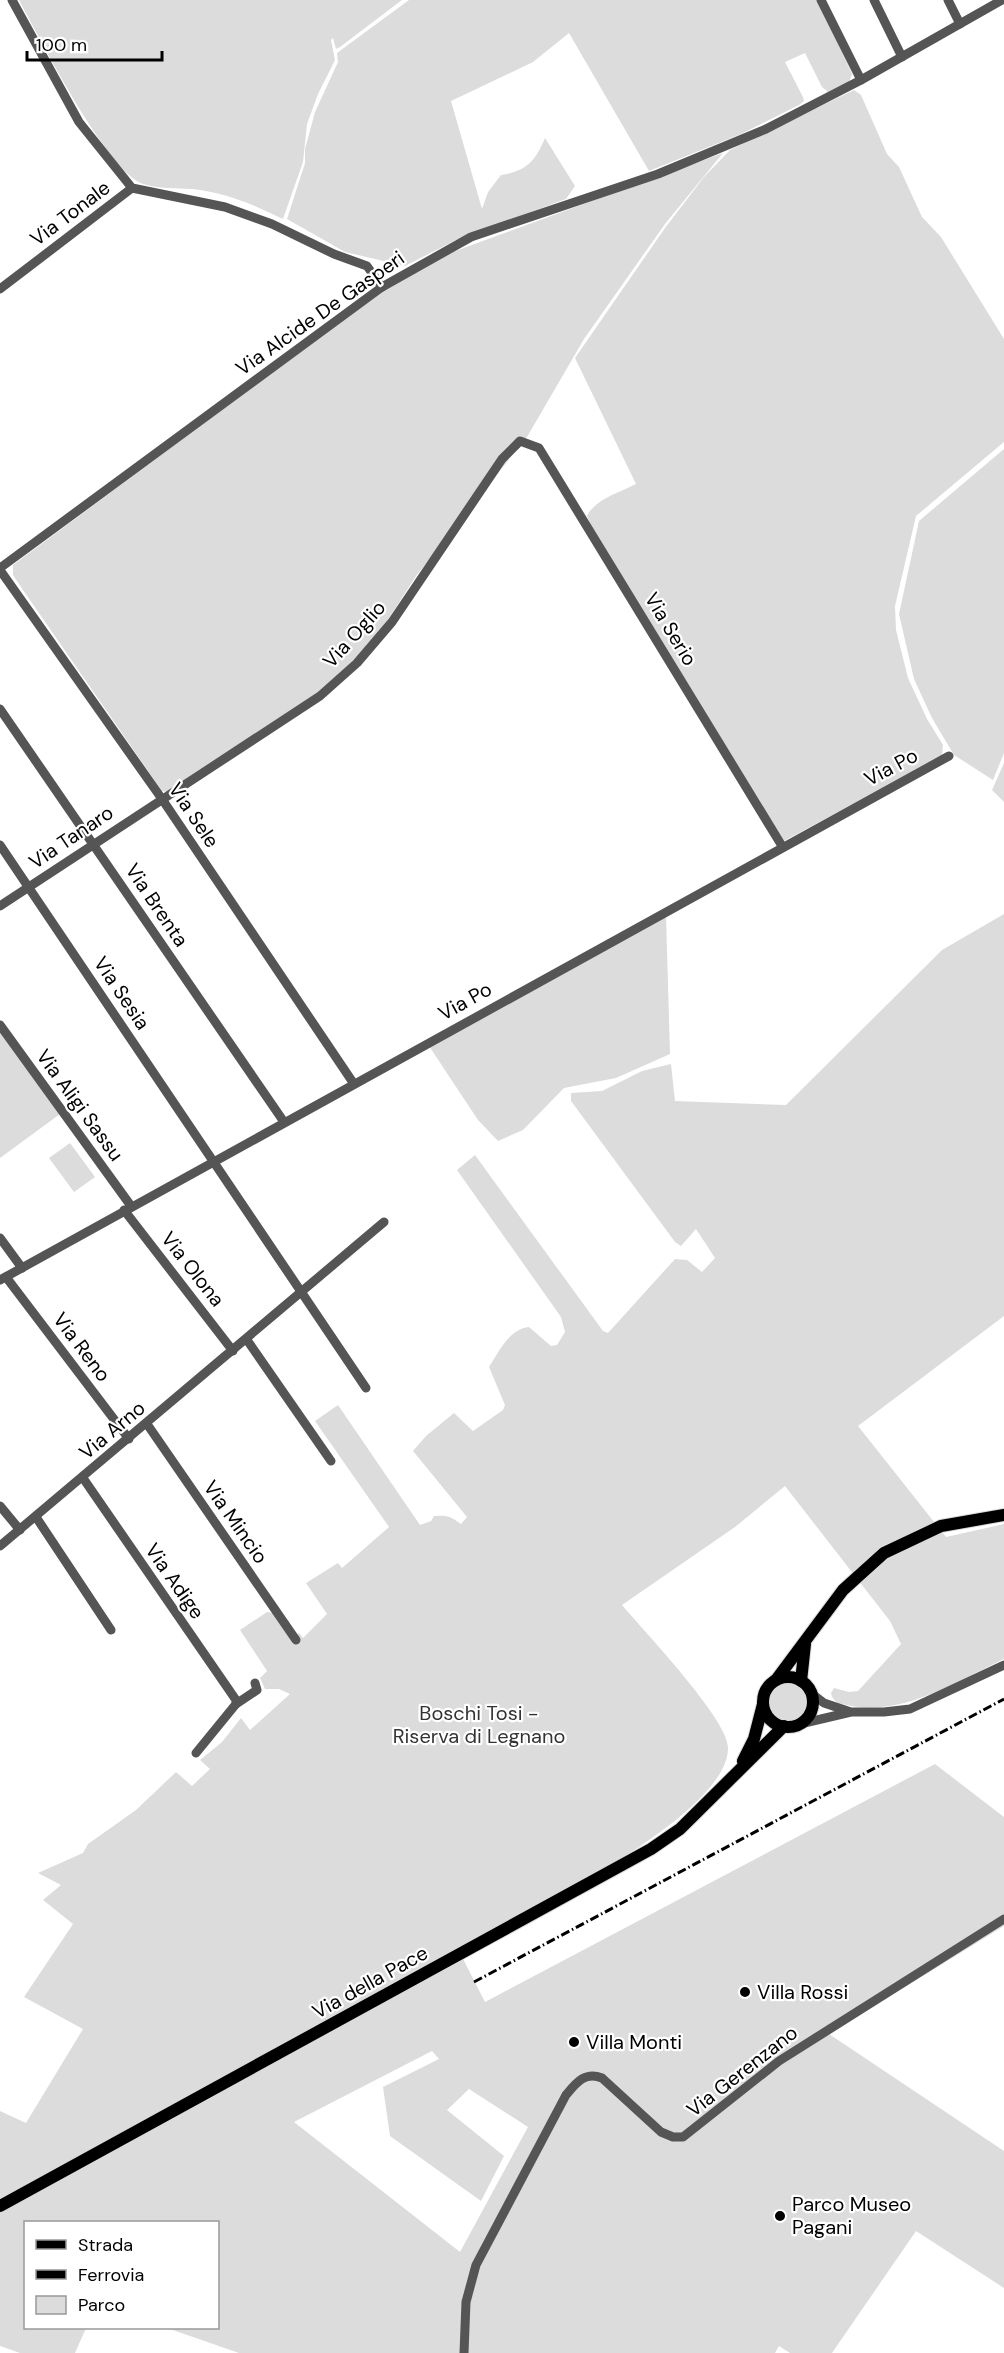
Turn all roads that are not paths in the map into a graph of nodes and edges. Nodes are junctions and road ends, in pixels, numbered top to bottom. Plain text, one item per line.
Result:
1 (12, 0) edge
2 (821, 0) edge
3 (874, 0) edge
4 (948, 0) edge
5 (1002, 0) edge
6 (960, 24) junction
7 (902, 57) junction
8 (861, 81) junction
9 (132, 188) junction
10 (382, 286) junction
11 (0, 289) edge
12 (520, 441) joint
13 (0, 569) edge
14 (0, 709) edge
15 (949, 756) dead end
16 (162, 799) junction
17 (93, 843) junction
18 (0, 845) edge
19 (782, 846) junction
20 (29, 887) junction
21 (0, 906) edge
22 (0, 1025) edge
23 (354, 1084) junction
24 (284, 1122) junction
25 (215, 1160) junction
26 (127, 1208) junction
27 (384, 1222) dead end
28 (0, 1238) edge
29 (22, 1268) junction
30 (3, 1279) edge
31 (303, 1293) junction
32 (247, 1340) junction
33 (233, 1351) junction
34 (366, 1388) dead end
35 (147, 1424) junction
36 (129, 1439) junction
37 (331, 1461) dead end
38 (83, 1478) junction
39 (0, 1506) edge
40 (1004, 1515) edge
41 (36, 1517) junction
42 (20, 1530) junction
43 (0, 1546) edge
44 (111, 1630) dead end
45 (296, 1640) dead end
46 (805, 1644) junction
47 (1004, 1665) edge
48 (776, 1680) junction
49 (801, 1681) junction
50 (255, 1683) dead end
51 (811, 1693) junction
52 (763, 1701) junction
53 (236, 1704) junction
54 (850, 1712) junction
55 (800, 1724) junction
56 (784, 1726) junction
57 (196, 1753) dead end
58 (740, 1767) junction
59 (1004, 1919) edge
60 (0, 2206) edge
61 (464, 2353) edge

1 - 9 street
2 - 8 street
3 - 7 street
4 - 6 street
5 - 6 street, Via Alcide De Gasperi
6 - 7 street, Via Alcide De Gasperi
7 - 8 street, Via Alcide De Gasperi
8 - 10 street, Via Alcide De Gasperi
9 - 10 street
9 - 11 street, Via Tonale
10 - 13 street, Via Alcide De Gasperi
12 - 16 street, Via Oglio
12 - 19 street, Via Serio
13 - 16 street, Via Sele
14 - 17 street, Via Brenta
15 - 19 street, Via Po
16 - 17 street, Via Tanaro
16 - 23 street, Via Sele
17 - 20 street, Via Tanaro
17 - 24 street, Via Brenta
18 - 20 street, Via Sesia
19 - 23 street, Via Po
20 - 21 street, Via Tanaro
20 - 25 street, Via Sesia
22 - 26 street, Via Aligi Sassu
23 - 24 street, Via Po
24 - 25 street, Via Po
25 - 26 street, Via Po
25 - 31 street, Via Sesia
26 - 29 street, Via Po
26 - 33 street, Via Olona
27 - 31 street, Via Arno
28 - 29 street
29 - 30 street, Via Po
30 - 36 street, Via Reno
31 - 32 street, Via Arno
31 - 34 street, Via Sesia
32 - 33 street, Via Arno
32 - 37 street
33 - 35 street, Via Arno
35 - 36 street, Via Arno
35 - 45 street, Via Mincio
36 - 38 street, Via Arno
38 - 41 street, Via Arno
38 - 53 street, Via Adige
39 - 42 street
40 - 46 main road
41 - 42 street, Via Arno
41 - 44 street
42 - 43 street, Via Arno
46 - 48 main road
46 - 49 main road
47 - 54 street
48 - 49 main road
48 - 52 main road
49 - 51 main road
50 - 53 street
51 - 54 street
51 - 55 main road
52 - 56 main road
52 - 58 main road, Via della Pace
53 - 57 street
54 - 55 street
55 - 56 main road
56 - 58 main road, Via della Pace
58 - 60 main road, Via della Pace
59 - 61 street, Via Gerenzano

